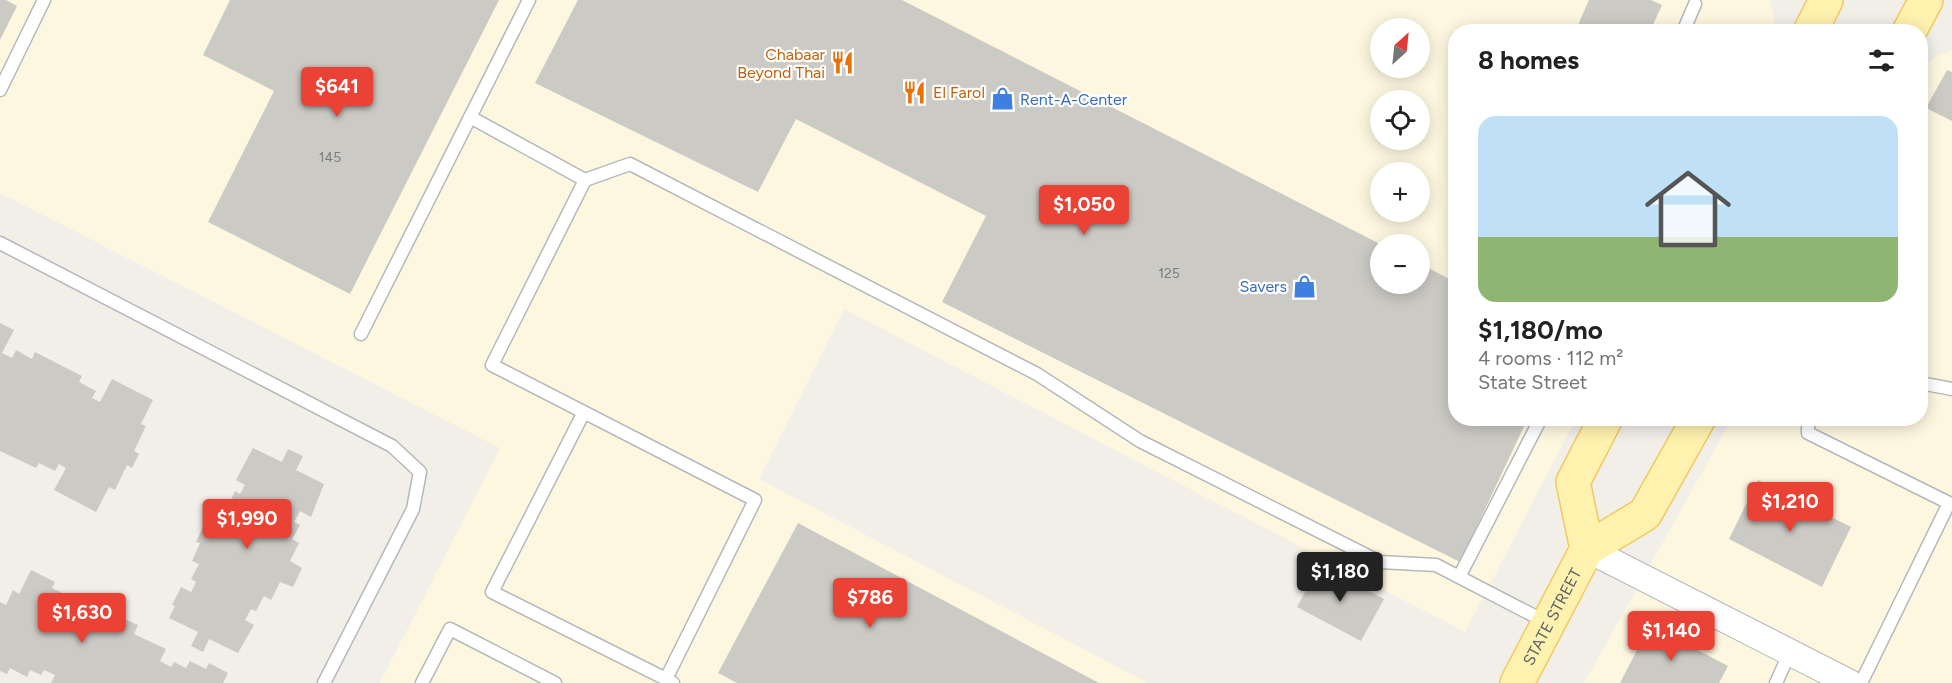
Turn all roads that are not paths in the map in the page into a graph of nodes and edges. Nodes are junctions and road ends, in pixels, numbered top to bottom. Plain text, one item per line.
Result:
1 (44, 0) edge
2 (529, 0) edge
3 (1826, 0) edge
4 (1926, 0) edge
5 (1695, 4) dead end
6 (1686, 24) edge
7 (1814, 24) edge
8 (1913, 24) edge
9 (0, 90) edge
10 (470, 117) junction
11 (585, 180) junction
12 (0, 243) edge
13 (361, 333) dead end
14 (1928, 384) edge
15 (1952, 389) edge
16 (584, 412) junction
17 (1537, 426) edge
18 (1602, 426) edge
19 (1694, 426) edge
20 (1808, 426) edge
21 (1587, 549) junction
22 (1459, 577) junction
23 (1548, 623) junction
24 (1790, 652) junction
25 (670, 681) edge
26 (324, 683) edge
27 (422, 683) edge
28 (555, 683) edge
29 (1516, 683) edge
30 (1776, 683) edge
31 (1850, 683) edge
32 (1861, 683) edge

1 - 9 lane
2 - 10 lane
3 - 7 main road
4 - 8 main road
5 - 6 lane
10 - 11 lane
10 - 13 lane
11 - 16 lane
11 - 22 lane
12 - 26 lane
14 - 15 lane
16 - 25 lane
16 - 25 lane
17 - 22 lane
18 - 21 main road, STATE STREET
19 - 21 main road, STATE STREET
20 - 32 lane
21 - 23 main road, STATE STREET
21 - 24 street
22 - 23 lane
23 - 29 main road, STATE STREET
24 - 30 lane
24 - 31 street
27 - 28 lane

